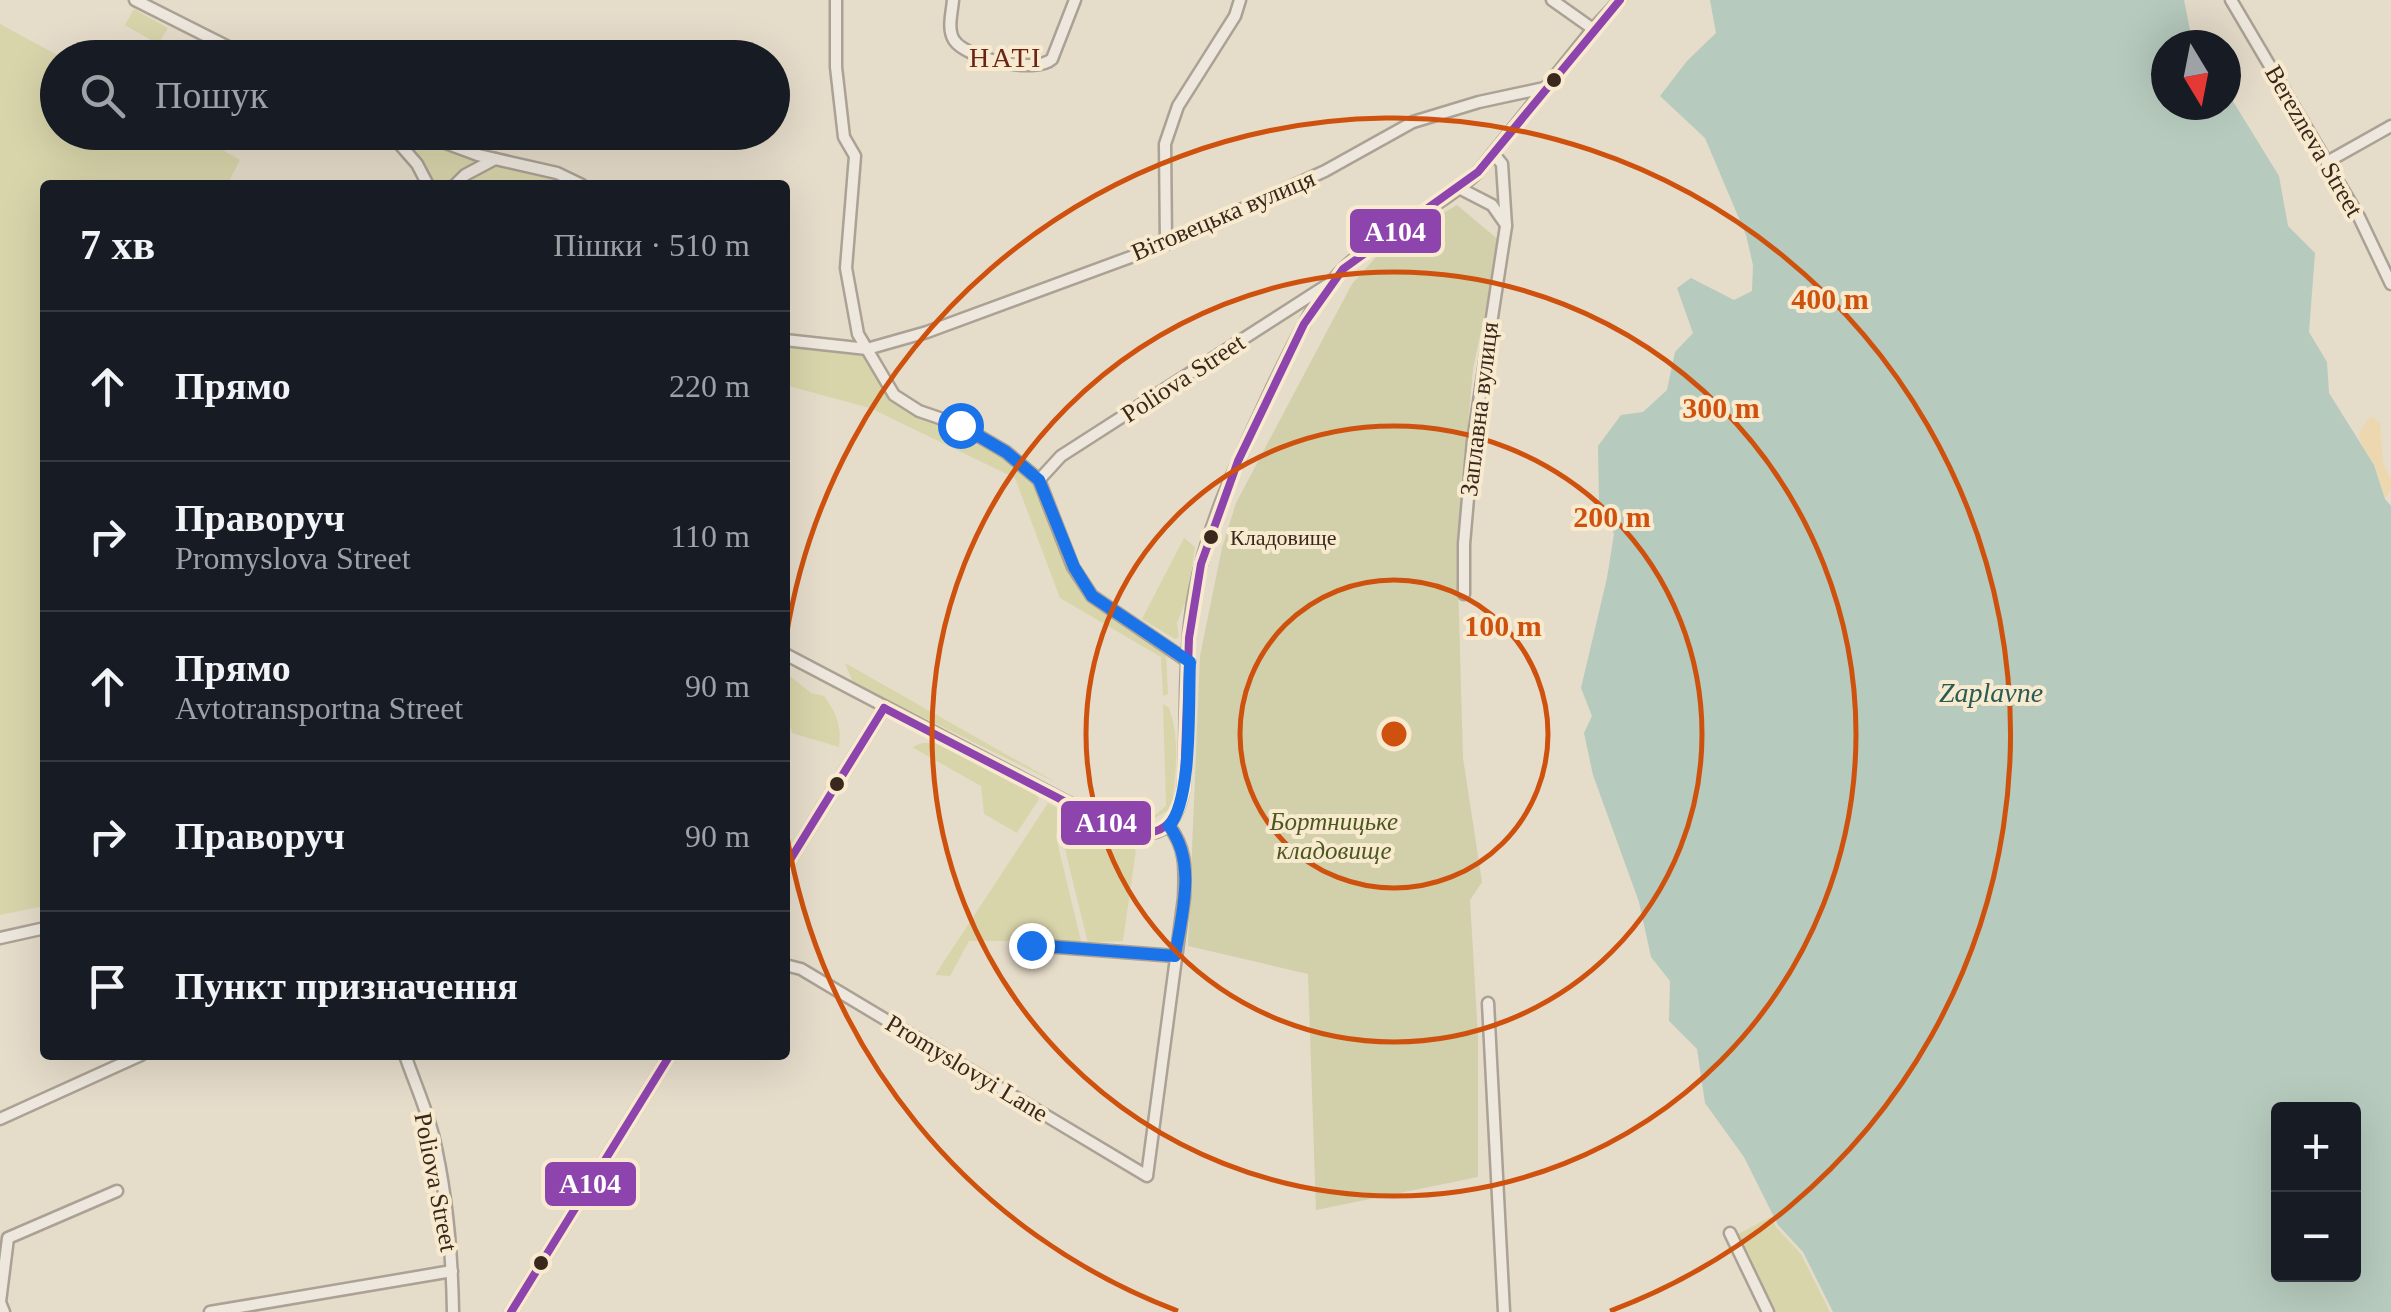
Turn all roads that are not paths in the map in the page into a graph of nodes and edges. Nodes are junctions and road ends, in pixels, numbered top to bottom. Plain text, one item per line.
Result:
1 (135, 0) edge
2 (836, 0) edge
3 (953, 0) edge
4 (1075, 0) edge
5 (1240, 0) edge
6 (1552, 0) edge
7 (1620, 0) edge
8 (2231, 0) edge
9 (1593, 30) junction
10 (214, 40) edge
11 (1545, 88) junction
12 (2391, 126) edge
13 (405, 150) edge
14 (471, 150) edge
15 (1494, 153) junction
16 (496, 158) junction
17 (2327, 162) junction
18 (425, 180) edge
19 (459, 180) edge
20 (572, 180) edge
21 (1461, 189) junction
22 (1506, 226) junction
23 (1166, 244) junction
24 (2390, 279) edge
25 (1332, 282) junction
26 (790, 341) edge
27 (867, 349) junction
28 (1039, 480) junction
29 (1464, 594) dead end
30 (790, 657) edge
31 (1190, 662) junction
32 (884, 708) junction
33 (1169, 826) junction
34 (790, 860) edge
35 (40, 929) edge
36 (0, 938) edge
37 (1031, 945) dead end
38 (1175, 956) junction
39 (790, 966) edge
40 (1488, 1003) dead end
41 (130, 1060) edge
42 (406, 1060) edge
43 (667, 1060) edge
44 (0, 1120) edge
45 (117, 1191) dead end
46 (1730, 1233) dead end
47 (4, 1240) edge
48 (452, 1271) junction
49 (0, 1302) edge
50 (4, 1312) edge
51 (210, 1312) edge
52 (453, 1312) edge
53 (512, 1312) edge
54 (1504, 1312) edge
55 (1768, 1312) edge

1 - 10 street
2 - 27 street
3 - 4 street
5 - 23 street
6 - 9 street
7 - 9 street
8 - 17 street, Berezneva Street
9 - 11 street
11 - 15 street
11 - 23 street, Вітовецька вулиця
12 - 17 street
13 - 18 street
14 - 16 street
15 - 21 street
15 - 22 street, Заплавна вулиця
16 - 19 street
16 - 20 street
17 - 24 street, Berezneva Street
21 - 22 street
21 - 25 street
22 - 29 street, Заплавна вулиця
23 - 27 street, Вітовецька вулиця
25 - 28 street, Poliova Street
25 - 31 street
26 - 27 street, Вітовецька вулиця
27 - 28 street
28 - 31 street
30 - 32 street
31 - 33 street
32 - 33 street
32 - 34 street
33 - 38 street
35 - 36 street
37 - 38 street
38 - 39 street, Promyslovyi Lane
40 - 54 street
41 - 44 street
42 - 48 street, Poliova Street
43 - 53 street
45 - 47 street
46 - 55 street
47 - 49 street
48 - 51 street
48 - 52 street, Poliova Street
49 - 50 street

